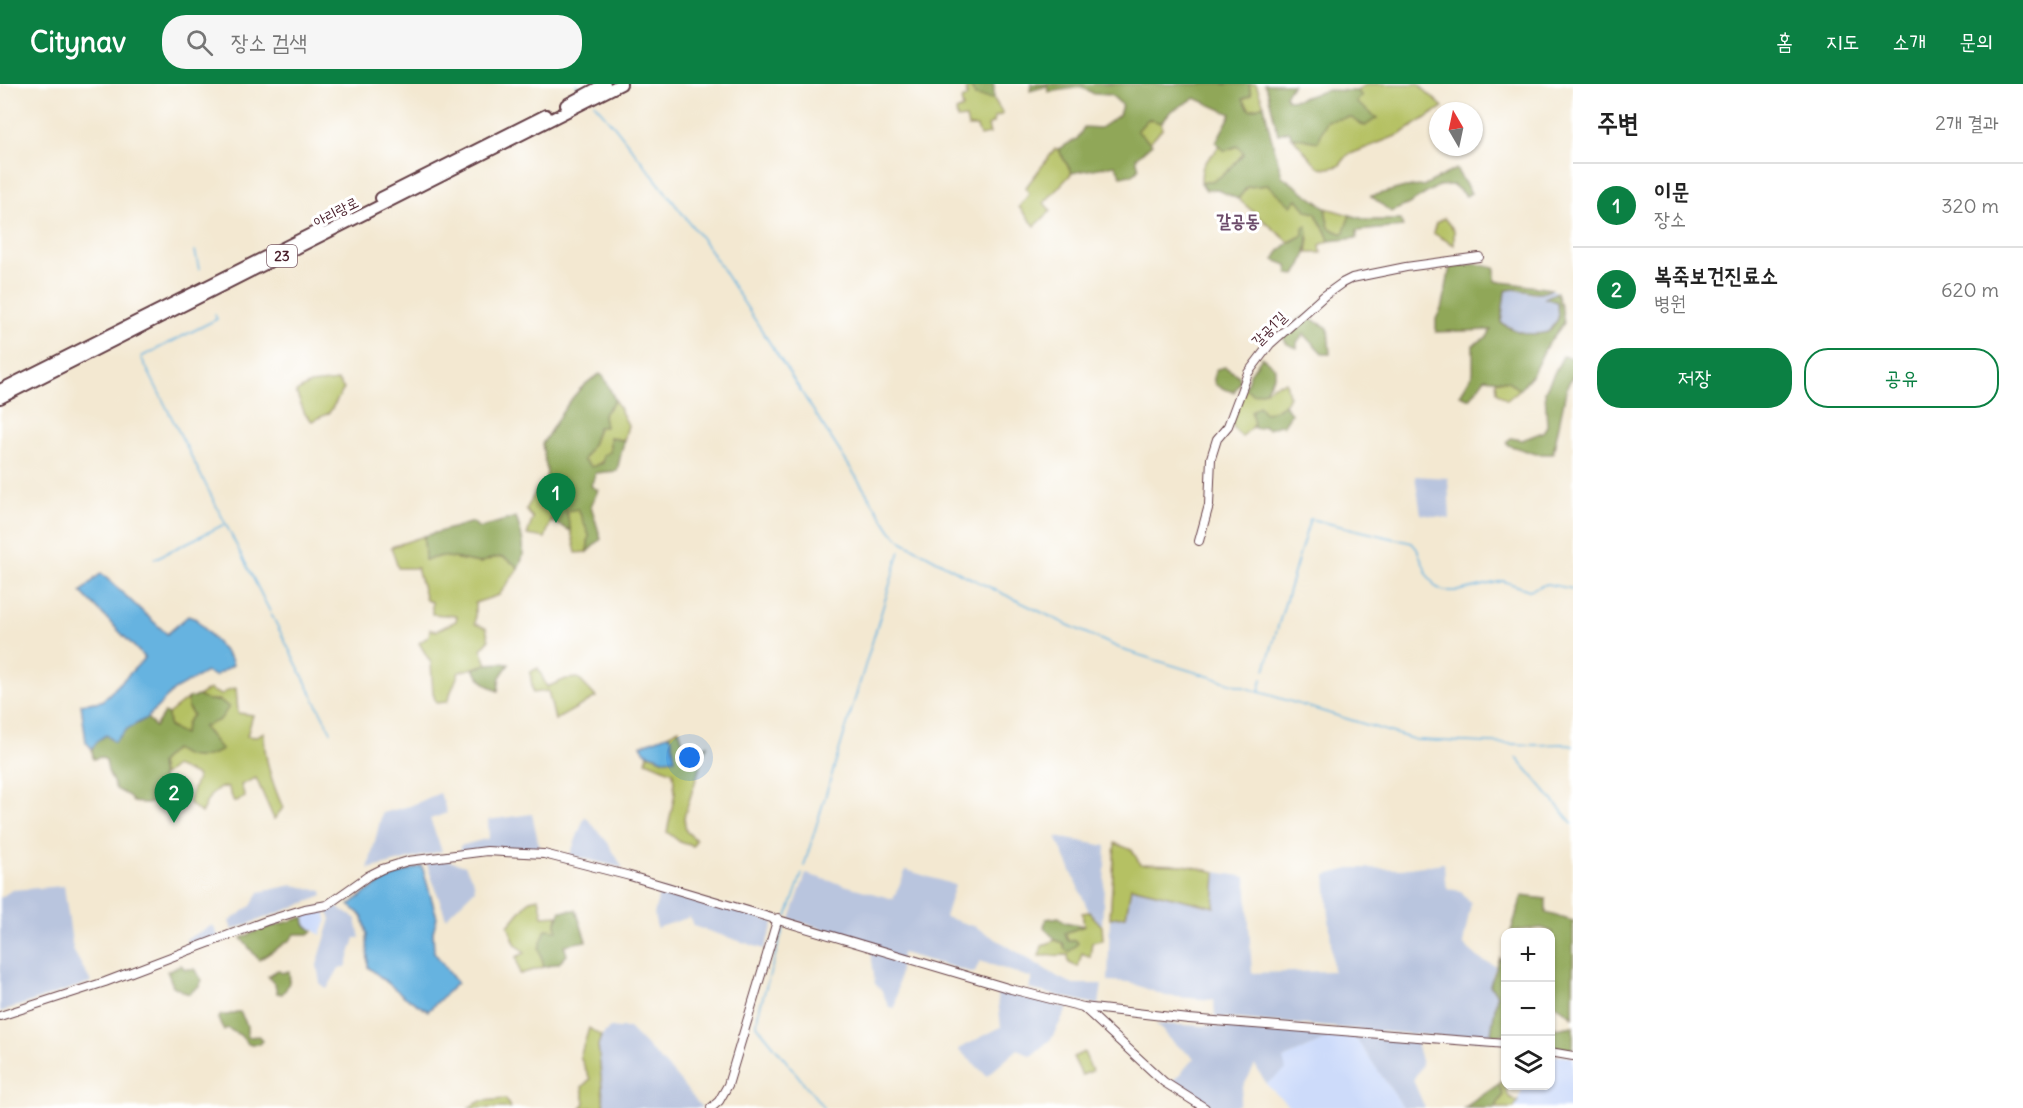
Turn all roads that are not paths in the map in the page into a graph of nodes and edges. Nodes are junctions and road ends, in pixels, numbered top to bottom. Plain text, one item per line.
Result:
1 (614, 85) edge
2 (561, 111) junction
3 (1479, 257) dead end
4 (0, 390) edge
5 (0, 398) edge
6 (1199, 540) dead end
7 (778, 918) junction
8 (1083, 1007) junction
9 (0, 1016) edge
10 (1501, 1044) edge
11 (1555, 1053) edge
12 (1573, 1056) edge
13 (711, 1108) edge
14 (1205, 1108) edge

1 - 2 highway, 아리랑로 / 23
2 - 4 highway, 아리랑로 / 23
2 - 5 highway, 아리랑로 / 23
3 - 6 street, 갈공1길
7 - 8 street
7 - 9 street
7 - 13 street
8 - 10 street
8 - 14 street
11 - 12 street

